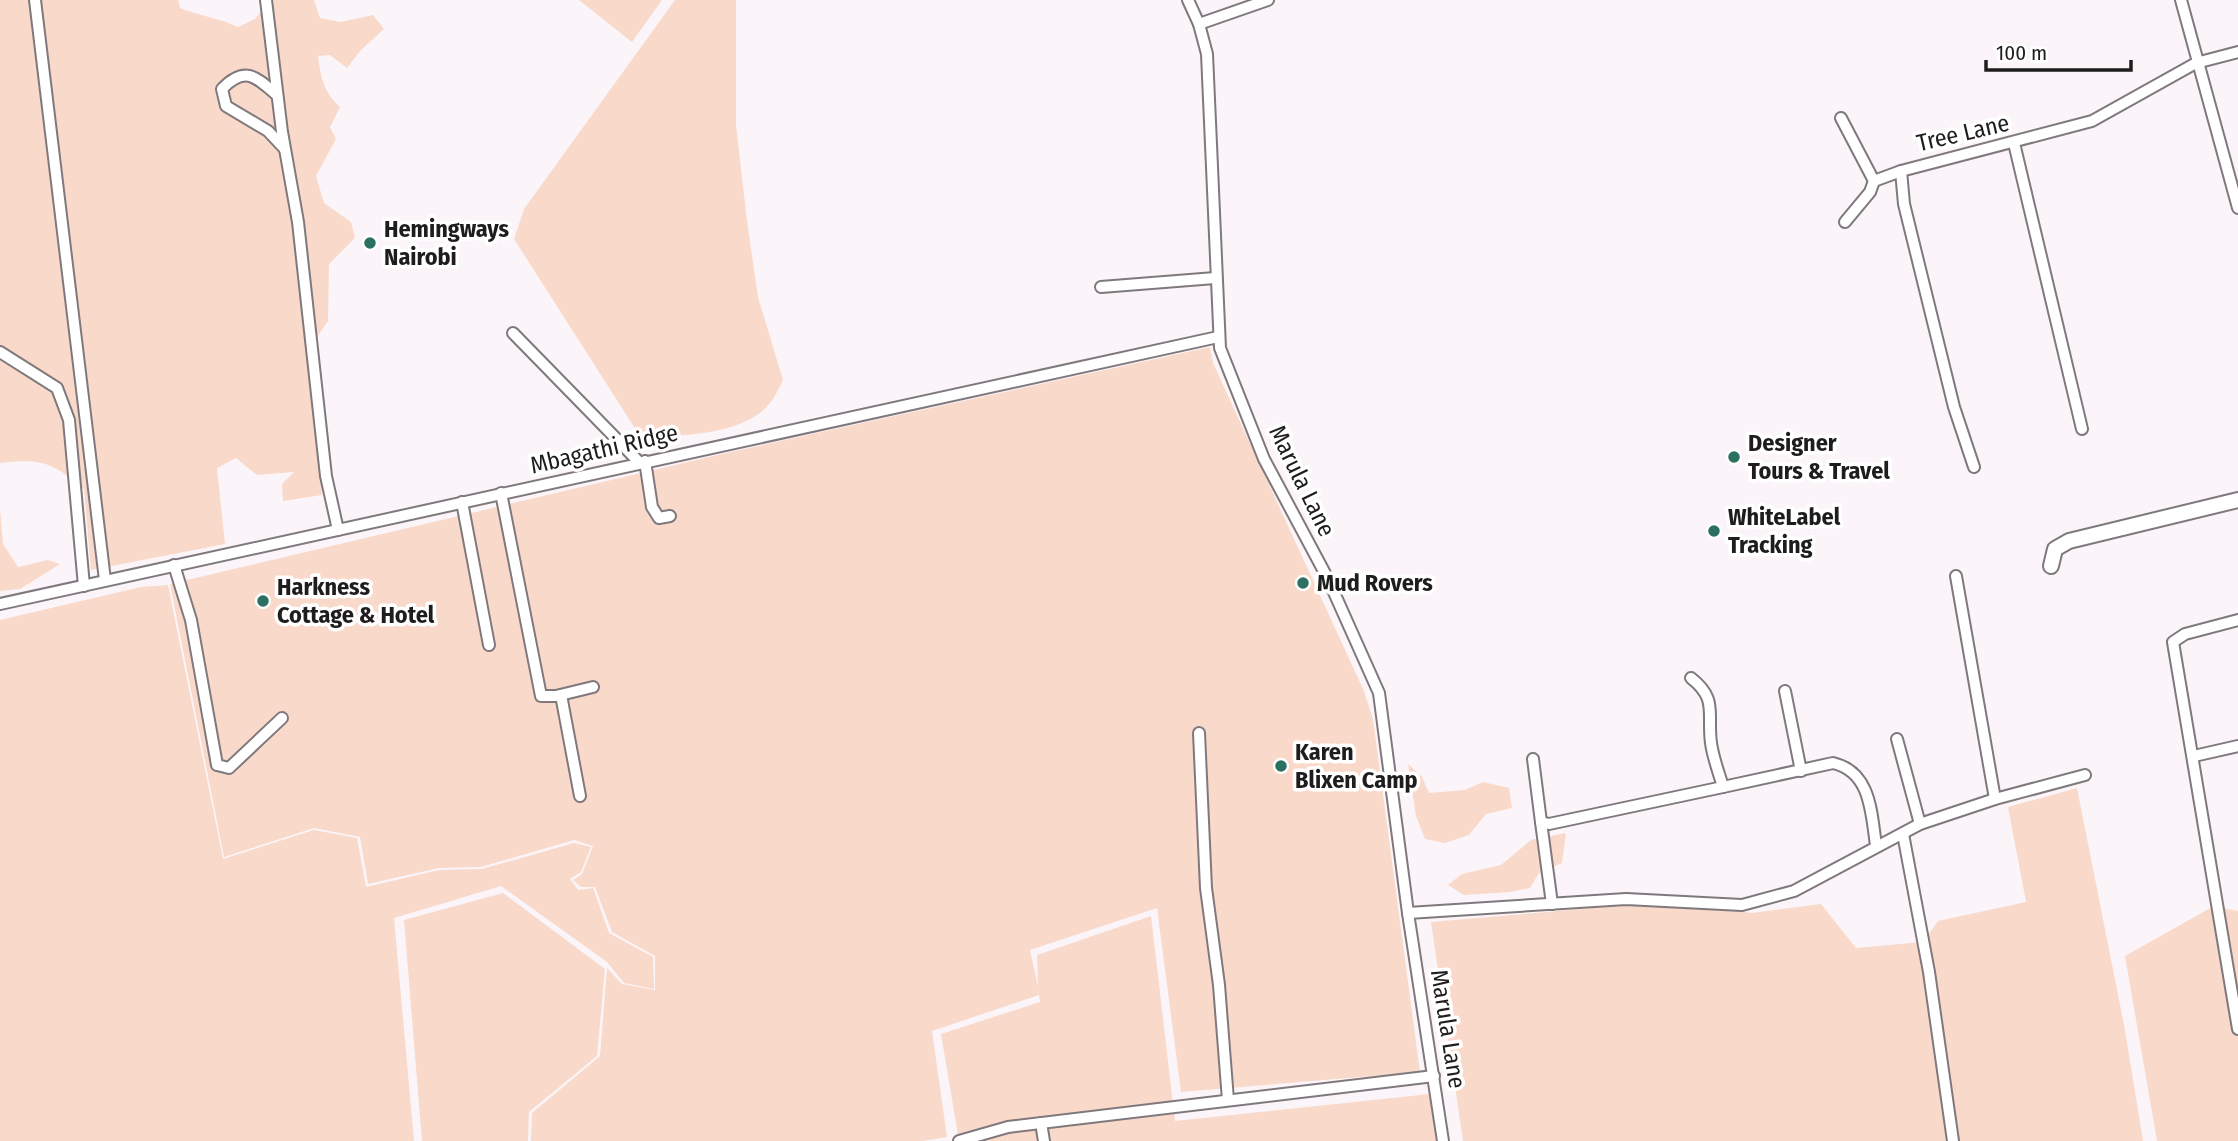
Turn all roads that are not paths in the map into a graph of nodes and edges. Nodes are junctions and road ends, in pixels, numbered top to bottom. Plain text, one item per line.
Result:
1 (35, 0) edge
2 (266, 0) edge
3 (1188, 0) edge
4 (1268, 0) edge
5 (2181, 0) edge
6 (1199, 24) junction
7 (2238, 52) edge
8 (2196, 63) junction
9 (277, 95) junction
10 (1841, 118) dead end
11 (2014, 143) junction
12 (285, 149) junction
13 (1900, 171) junction
14 (1874, 181) junction
15 (2238, 208) edge
16 (1844, 222) dead end
17 (1215, 278) junction
18 (1101, 288) dead end
19 (513, 333) dead end
20 (1218, 337) junction
21 (0, 352) edge
22 (2082, 429) dead end
23 (642, 462) junction
24 (1974, 467) dead end
25 (501, 493) junction
26 (2238, 500) edge
27 (462, 502) junction
28 (670, 516) dead end
29 (338, 530) junction
30 (174, 565) junction
31 (2051, 566) dead end
32 (1956, 576) dead end
33 (105, 580) junction
34 (84, 586) junction
35 (0, 604) edge
36 (2238, 620) edge
37 (489, 645) dead end
38 (1690, 678) dead end
39 (593, 687) dead end
40 (1785, 691) dead end
41 (561, 695) junction
42 (282, 718) dead end
43 (1199, 733) dead end
44 (1897, 739) dead end
45 (2238, 746) edge
46 (2194, 756) junction
47 (1533, 759) dead end
48 (1801, 771) junction
49 (2085, 775) dead end
50 (1723, 787) junction
51 (580, 796) dead end
52 (1995, 799) junction
53 (1541, 822) junction
54 (1920, 824) junction
55 (1903, 834) junction
56 (1876, 845) junction
57 (1552, 904) junction
58 (1408, 913) junction
59 (2236, 1003) edge
60 (2238, 1029) edge
61 (1434, 1076) junction
62 (1228, 1100) junction
63 (1041, 1123) junction
64 (959, 1141) edge
65 (1044, 1141) edge
66 (1443, 1141) edge
67 (1953, 1141) edge

1 - 33 street
2 - 9 street
3 - 6 street, Marula Lane
4 - 6 street
5 - 8 street
6 - 17 street, Marula Lane
7 - 8 street, Tree Lane
8 - 11 street, Tree Lane
8 - 15 street
9 - 12 street
9 - 12 street
10 - 14 street
11 - 13 street, Tree Lane
11 - 22 street
12 - 29 street
13 - 14 street
13 - 24 street, Tree Lane
14 - 16 street
17 - 18 street
17 - 20 street, Marula Lane
19 - 23 street
20 - 23 street, Mbagathi Ridge
20 - 58 street, Marula Lane
21 - 34 street
23 - 25 street, Mbagathi Ridge
23 - 28 street
25 - 27 street, Mbagathi Ridge
25 - 41 street
26 - 31 street
27 - 29 street, Mbagathi Ridge
27 - 37 street
29 - 30 street, Mbagathi Ridge
30 - 33 street, Mbagathi Ridge
30 - 42 street
32 - 52 street
33 - 34 street, Mbagathi Ridge
34 - 35 street, Mbagathi Ridge
36 - 46 street
38 - 50 street
39 - 41 street
40 - 48 street
41 - 51 street
43 - 62 street
44 - 54 street
45 - 46 street
46 - 59 street
47 - 53 street
48 - 50 street
48 - 56 street
49 - 52 street
50 - 53 street
52 - 54 street
53 - 57 street
54 - 55 street
55 - 56 street
55 - 67 street
56 - 57 street
57 - 58 street
58 - 61 street, Marula Lane
59 - 60 street
61 - 62 street
61 - 66 street, Marula Lane
62 - 63 street
63 - 64 street
63 - 65 street

